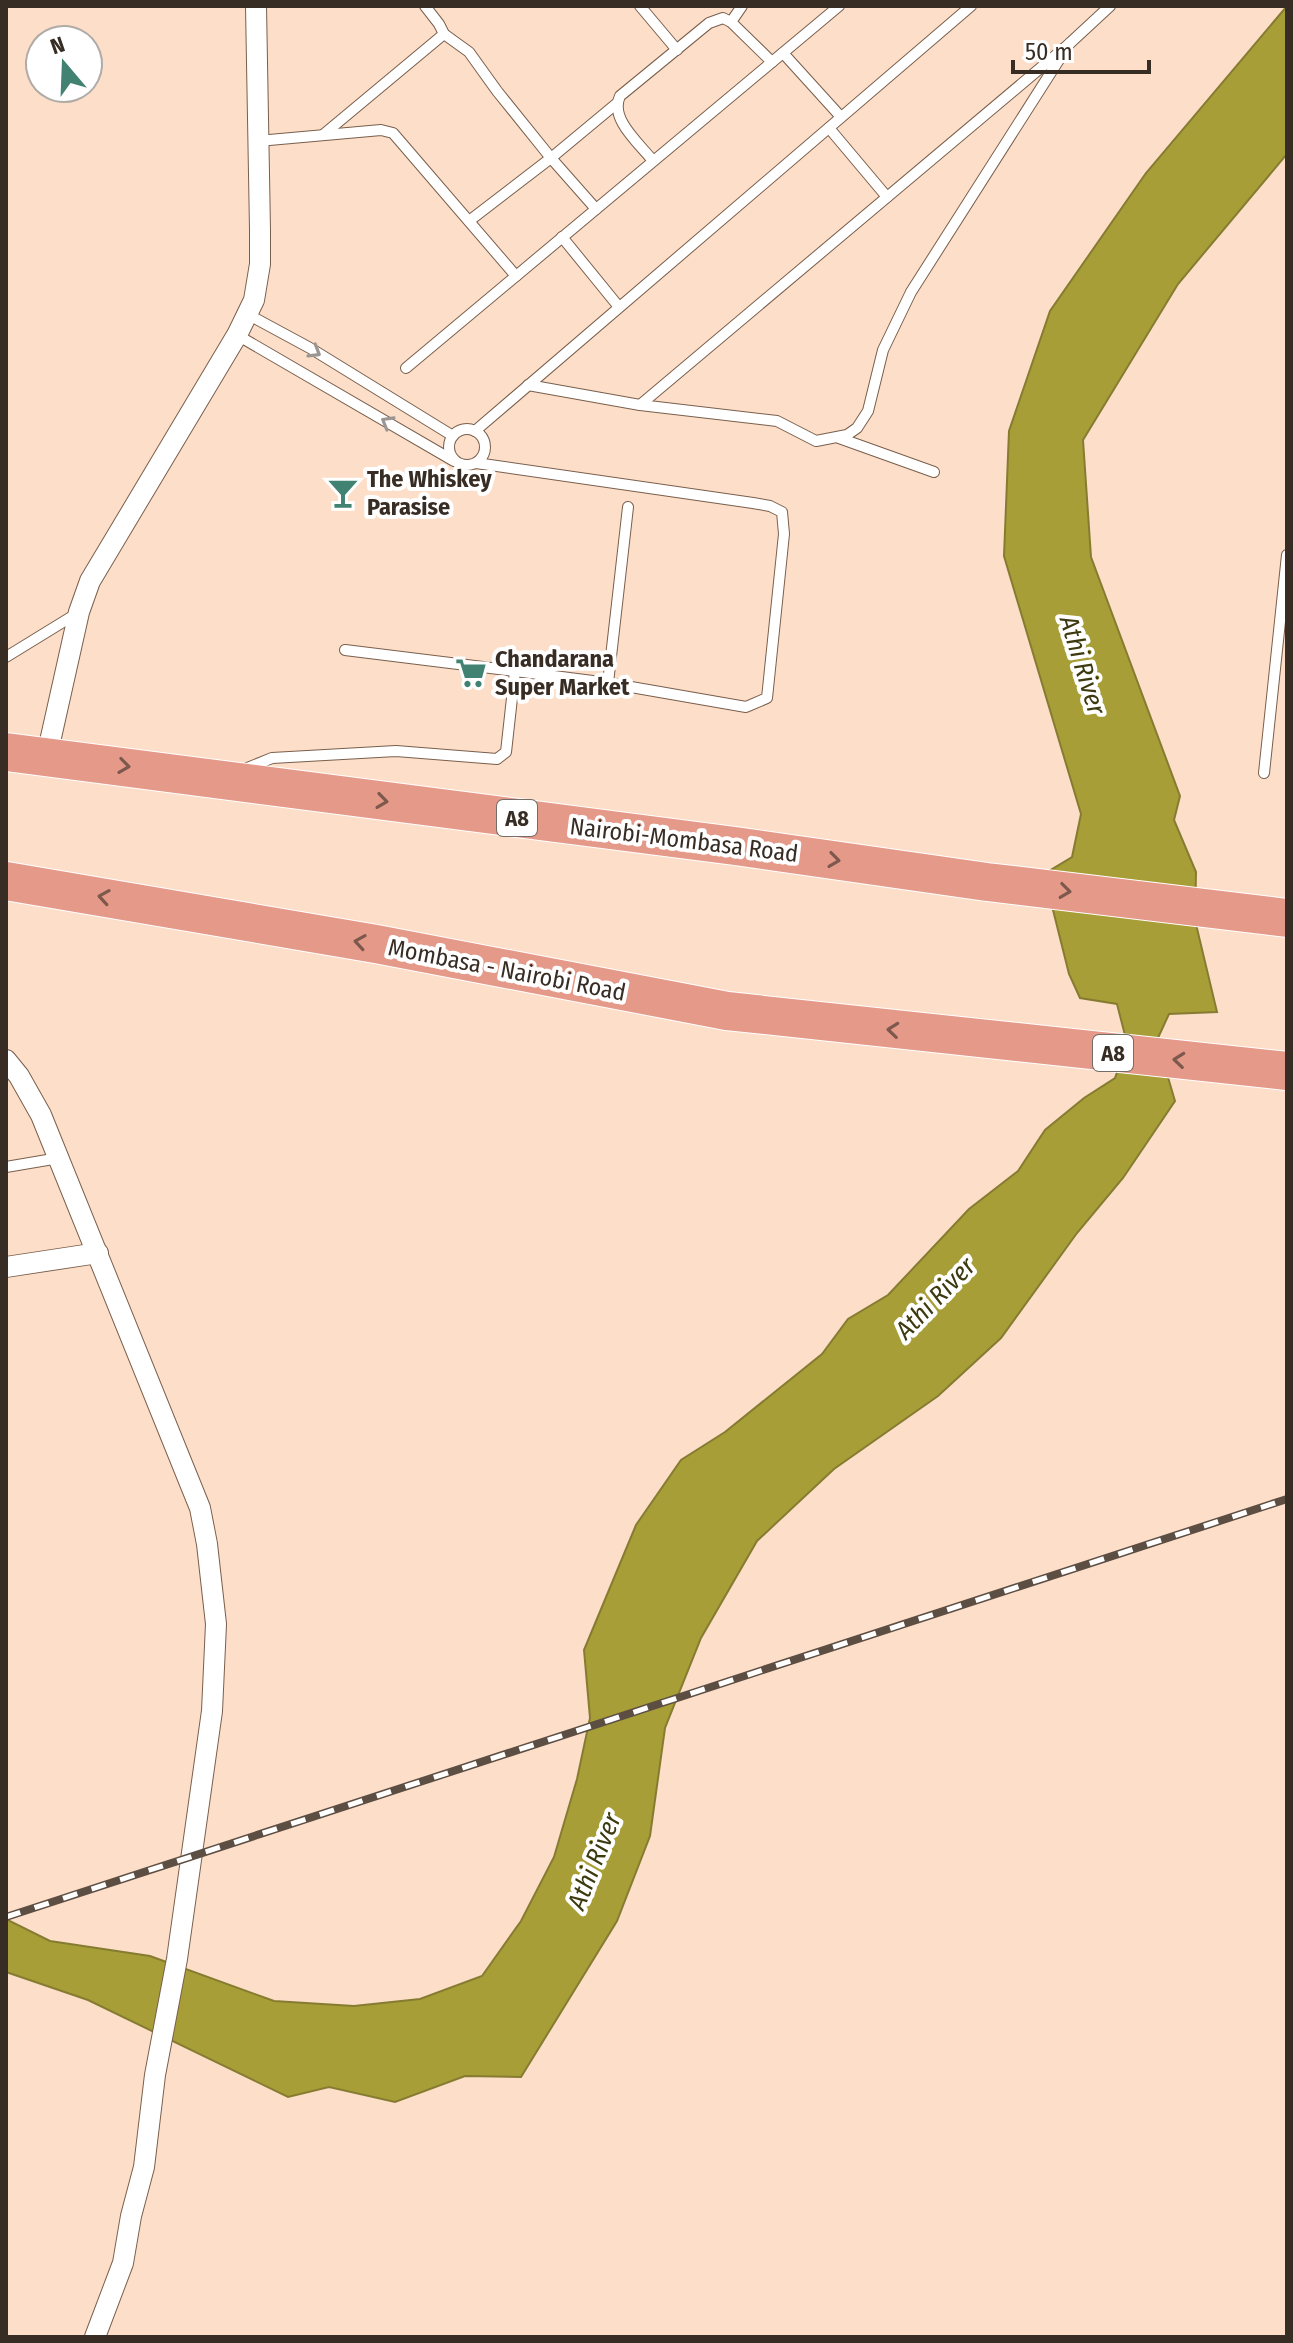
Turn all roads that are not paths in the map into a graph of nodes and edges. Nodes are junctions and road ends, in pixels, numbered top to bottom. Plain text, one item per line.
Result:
1 (256, 6) edge
2 (425, 6) edge
3 (640, 6) edge
4 (742, 6) edge
5 (839, 6) edge
6 (971, 6) edge
7 (1110, 6) edge
8 (731, 22) junction
9 (444, 34) junction
10 (1069, 44) junction
11 (677, 50) junction
12 (783, 53) junction
13 (772, 62) junction
14 (616, 104) junction
15 (841, 117) junction
16 (829, 128) junction
17 (323, 135) junction
18 (258, 141) junction
19 (551, 158) junction
20 (653, 161) junction
21 (887, 197) junction
22 (596, 209) junction
23 (469, 221) junction
24 (562, 237) junction
25 (516, 276) junction
26 (619, 307) junction
27 (247, 314) junction
28 (237, 335) junction
29 (406, 368) dead end
30 (528, 385) junction
31 (640, 405) junction
32 (475, 431) junction
33 (453, 436) junction
34 (839, 438) junction
35 (454, 461) junction
36 (476, 463) junction
37 (934, 472) dead end
38 (628, 507) dead end
39 (1287, 555) edge
40 (79, 612) junction
41 (345, 650) dead end
42 (6, 657) edge
43 (515, 671) junction
44 (608, 683) junction
45 (6, 752) edge
46 (47, 755) junction
47 (1264, 773) dead end
48 (218, 779) junction
49 (6, 881) edge
50 (1287, 918) edge
51 (6, 1060) edge
52 (1272, 1070) edge
53 (59, 1158) junction
54 (6, 1167) edge
55 (98, 1253) junction
56 (6, 1267) edge
57 (95, 2337) edge

1 - 18 street
2 - 9 lane
3 - 11 lane
4 - 8 lane
5 - 12 lane
6 - 15 lane
7 - 10 lane
8 - 11 lane
8 - 13 lane
9 - 17 lane
9 - 19 lane
10 - 21 lane
10 - 34 lane
11 - 14 lane
12 - 13 lane
12 - 15 lane
13 - 20 lane
14 - 19 lane
14 - 20 lane
15 - 16 lane
16 - 21 lane
16 - 26 lane
17 - 18 lane
17 - 23 lane
18 - 27 street
19 - 22 lane
19 - 23 lane
20 - 22 lane
21 - 31 lane
22 - 24 lane
23 - 25 lane
24 - 25 lane
24 - 26 lane
25 - 29 lane
26 - 30 lane
27 - 28 street
27 -> 33 lane
35 -> 28 lane
28 - 40 street
30 - 31 lane
30 - 32 lane
31 - 34 lane
32 - 33 lane
32 - 36 lane
33 - 35 lane
34 - 37 lane
35 - 36 lane
36 - 44 lane
38 - 44 lane
39 - 47 lane
40 - 42 lane
40 - 46 street
41 - 43 lane
43 - 44 lane
43 - 48 lane
45 - 46 highway, A8
46 -> 48 highway, Nairobi-Mombasa Road / A8
48 -> 50 highway, Nairobi-Mombasa Road / A8
52 -> 49 highway, Mombasa - Nairobi Road / A8
51 - 53 street
53 - 54 lane
53 - 55 street
55 - 56 street
55 - 57 street

